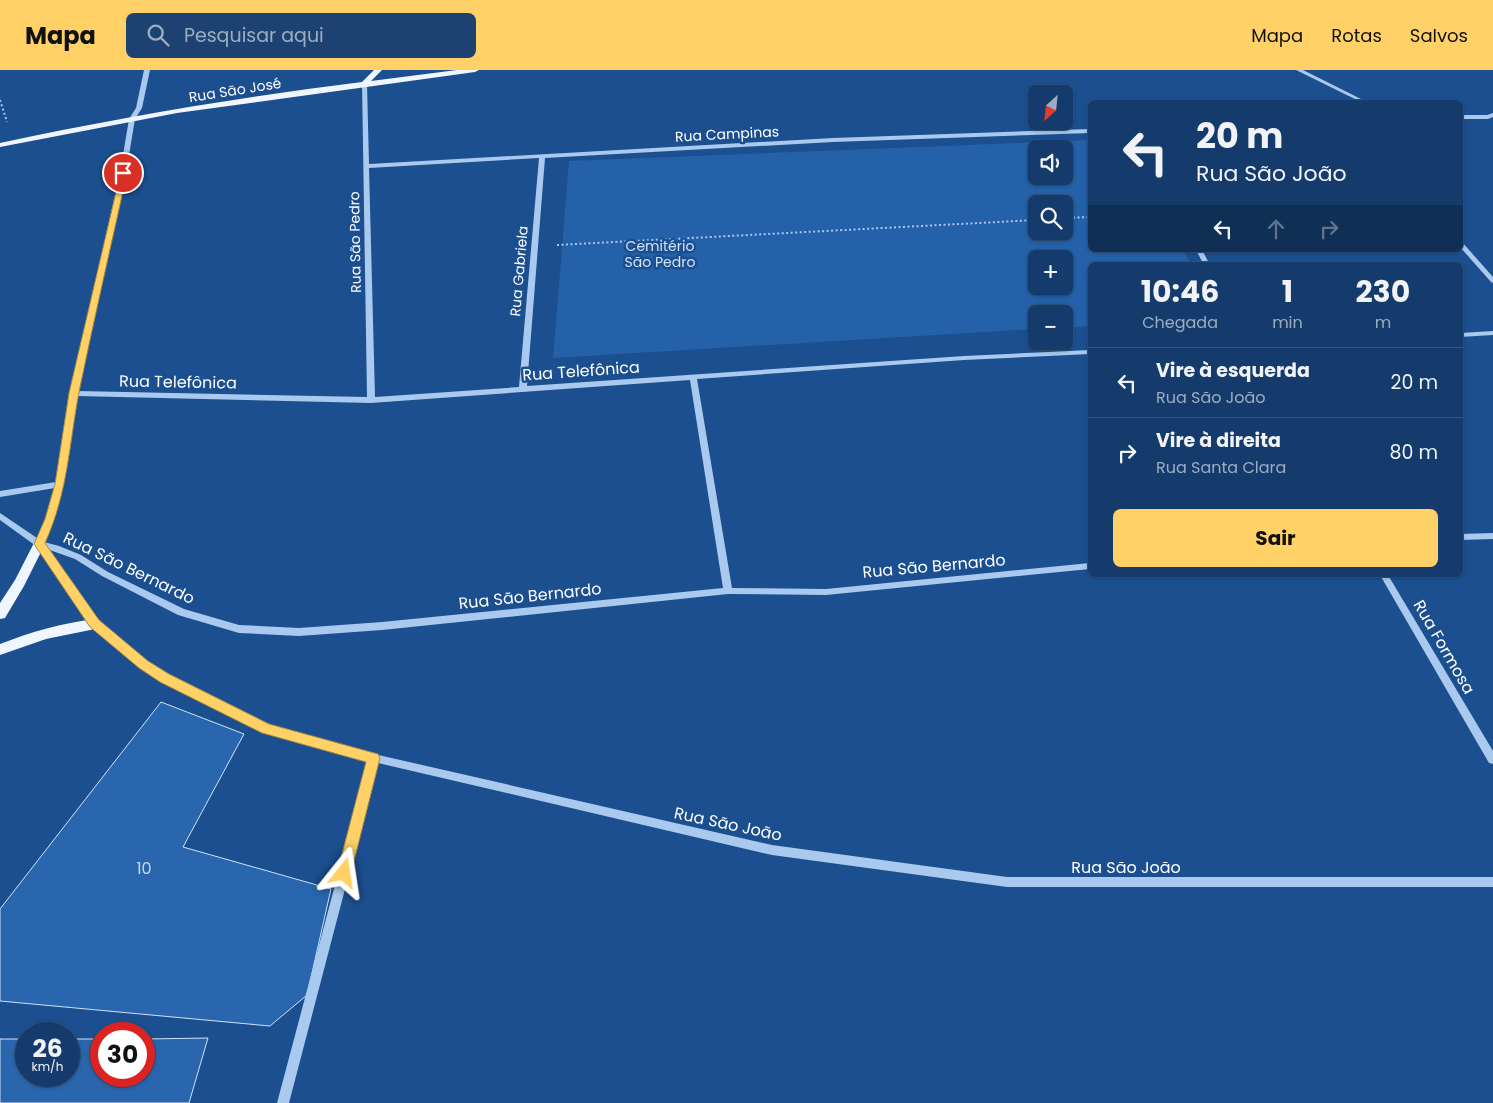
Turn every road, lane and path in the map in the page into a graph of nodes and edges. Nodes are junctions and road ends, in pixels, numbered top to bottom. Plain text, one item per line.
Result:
1 (147, 70) edge
2 (378, 70) edge
3 (475, 70) edge
4 (1299, 70) edge
5 (364, 84) junction
6 (1360, 100) edge
7 (1463, 117) edge
8 (1491, 117) edge
9 (132, 119) junction
10 (1088, 131) edge
11 (0, 145) edge
12 (542, 157) junction
13 (366, 166) junction
14 (1088, 217) edge
15 (1073, 218) edge
16 (1028, 220) edge
17 (534, 246) junction
18 (1463, 246) edge
19 (1493, 281) edge
20 (1493, 333) edge
21 (1463, 335) edge
22 (1088, 352) edge
23 (693, 377) junction
24 (522, 388) junction
25 (74, 393) junction
26 (370, 400) junction
27 (60, 484) junction
28 (0, 494) edge
29 (0, 516) edge
30 (1493, 536) edge
31 (1463, 537) edge
32 (39, 544) junction
33 (1088, 566) edge
34 (1385, 577) edge
35 (728, 591) junction
36 (0, 614) edge
37 (94, 624) junction
38 (0, 650) edge
39 (374, 758) junction
40 (1493, 760) edge
41 (1493, 882) edge
42 (284, 1103) edge

1 - 9 street
2 - 5 main road
3 - 5 main road, Rua São José
4 - 6 street
5 - 9 main road, Rua São José
5 - 13 street, Rua São Pedro
7 - 8 street
9 - 11 main road, Rua São José
9 - 25 street
10 - 12 street, Rua Campinas
12 - 13 street, Rua Campinas
12 - 17 street, Rua Gabriela
13 - 26 street, Rua São Pedro
14 - 15 path
16 - 17 path
17 - 24 street, Rua Gabriela
18 - 19 street
20 - 21 street
22 - 23 street, Rua Telefônica
23 - 24 street, Rua Telefônica
23 - 35 street
24 - 26 street, Rua Telefônica
25 - 26 street, Rua Telefônica
25 - 27 street
27 - 28 street
27 - 32 street
29 - 32 street, Rua São Bernardo
30 - 31 street
32 - 35 street, Rua São Bernardo
32 - 36 main road
32 - 37 street, Rua São João
33 - 35 street, Rua São Bernardo
34 - 40 street, Rua Formosa
37 - 38 main road
37 - 39 street, Rua São João
39 - 41 street, Rua São João
39 - 42 street

